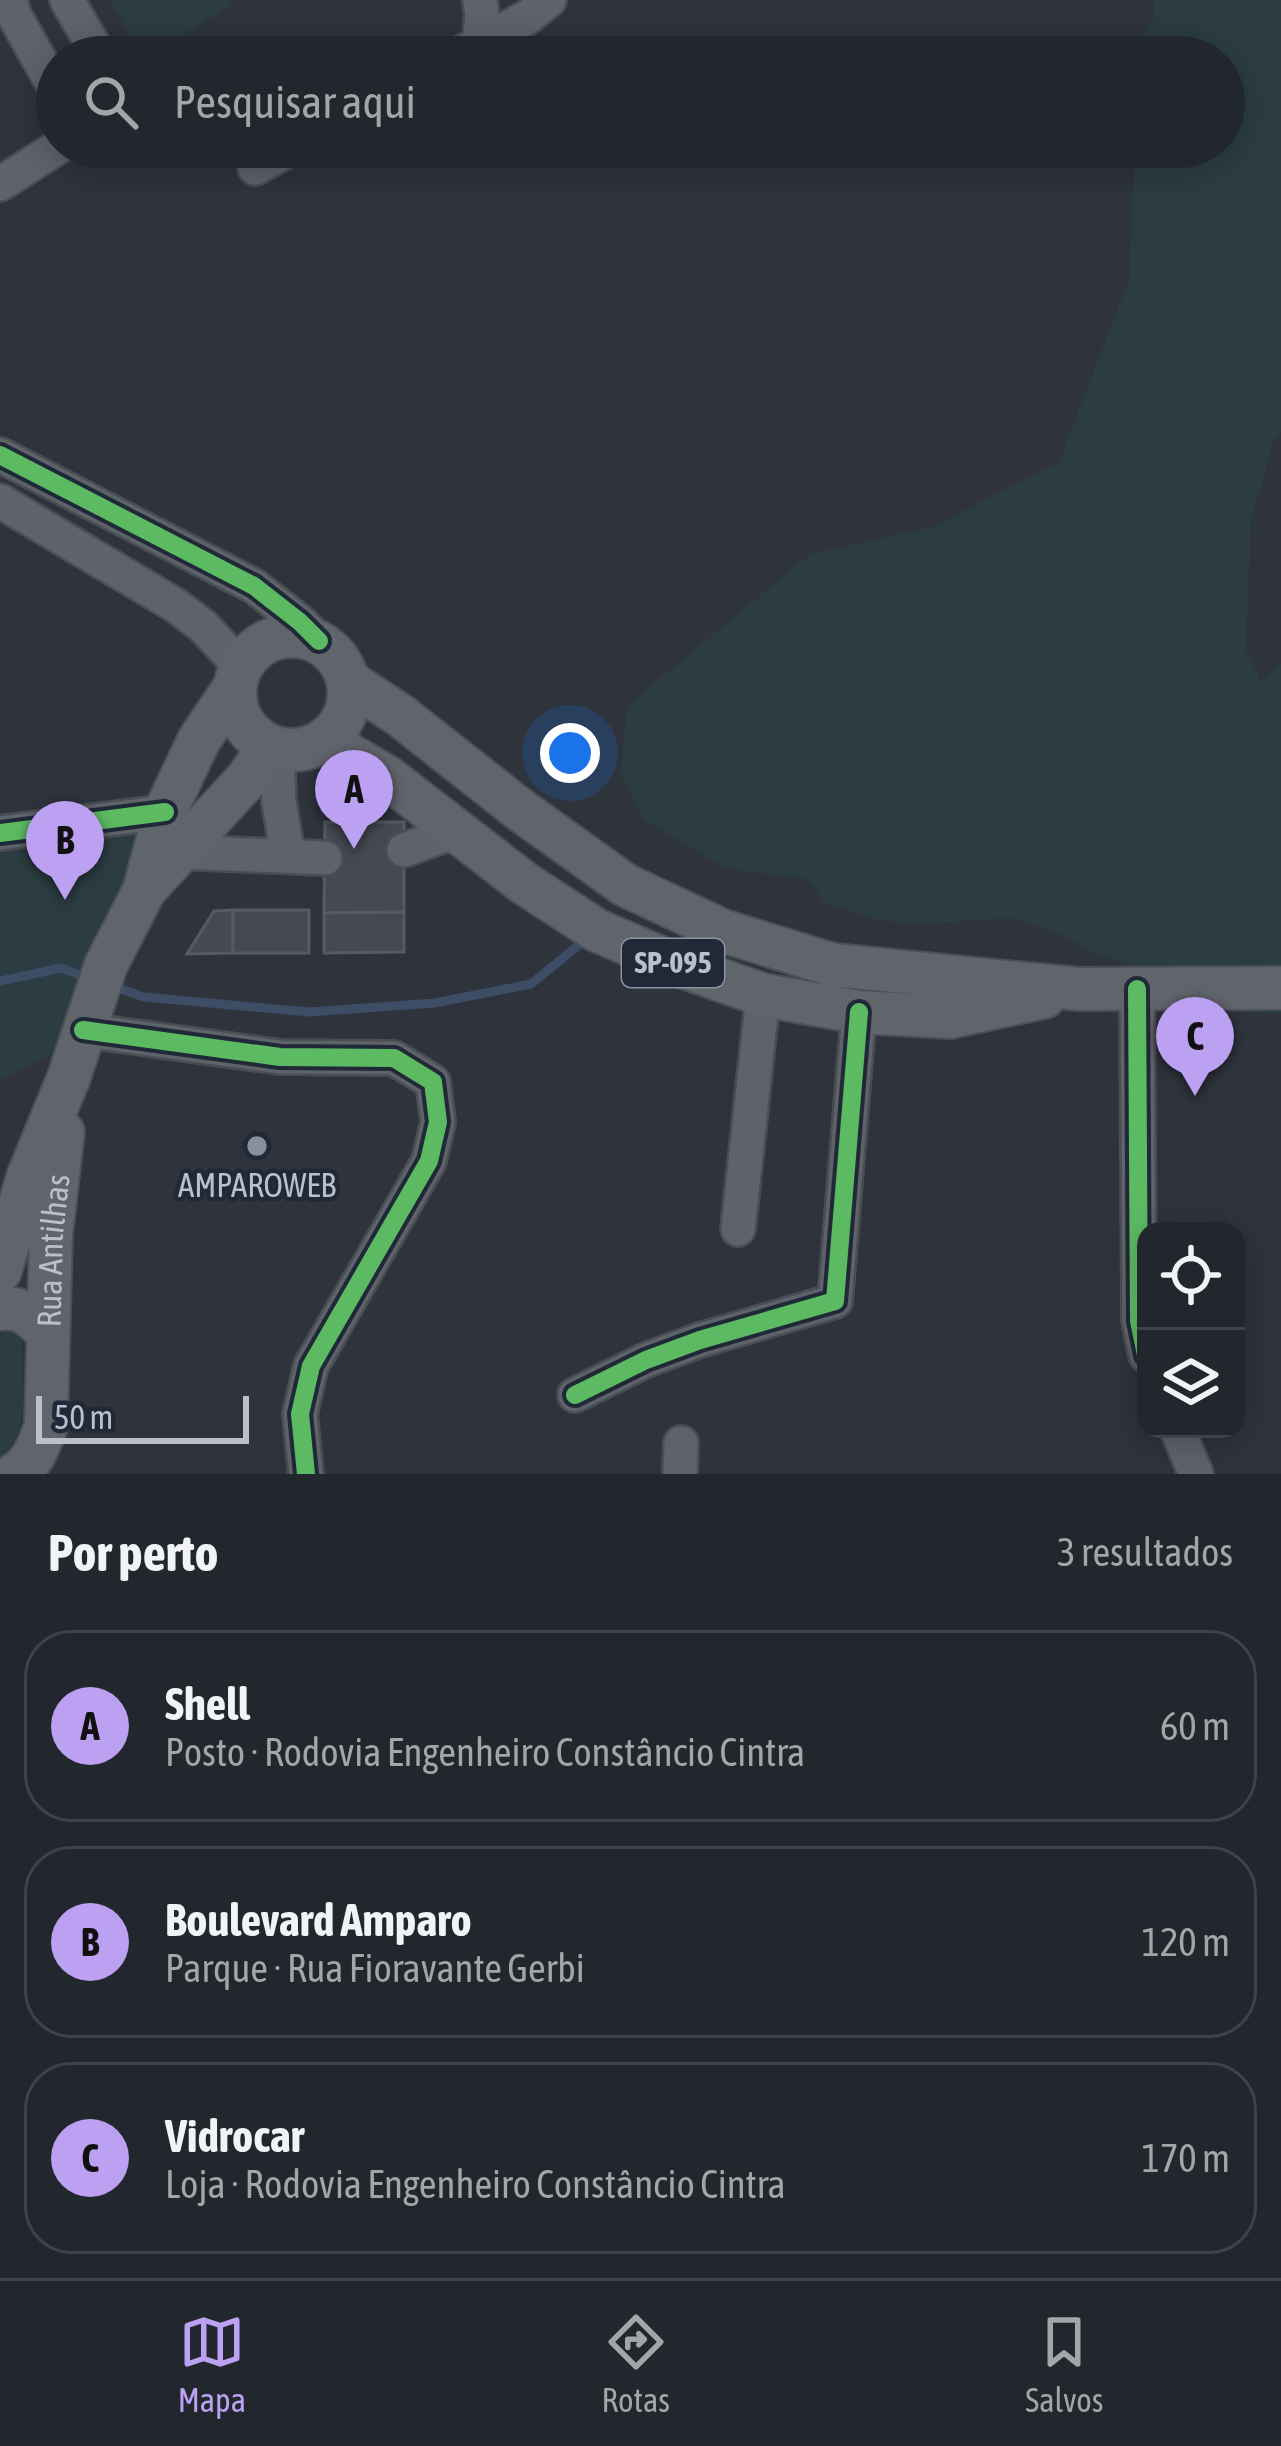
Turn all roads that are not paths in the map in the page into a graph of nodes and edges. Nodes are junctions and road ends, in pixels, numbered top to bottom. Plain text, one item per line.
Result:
1 (10, 0) edge
2 (67, 0) edge
3 (480, 0) edge
4 (549, 0) edge
5 (88, 36) edge
6 (473, 36) edge
7 (493, 36) edge
8 (36, 54) edge
9 (36, 161) edge
10 (0, 184) edge
11 (0, 455) edge
12 (2, 504) edge
13 (319, 641) junction
14 (237, 677) junction
15 (348, 681) junction
16 (324, 740) junction
17 (273, 747) junction
18 (165, 812) junction
19 (457, 831) junction
20 (0, 833) edge
21 (404, 850) tunnel mouth
22 (179, 852) junction
23 (288, 856) junction
24 (325, 858) tunnel mouth
25 (144, 891) junction
26 (1281, 988) edge
27 (1079, 989) junction
28 (1137, 989) junction
29 (763, 995) junction
30 (859, 1012) junction
31 (87, 1018) junction
32 (69, 1077) junction
33 (738, 1229) dead end
34 (0, 1271) edge
35 (0, 1309) edge
36 (1140, 1330) edge
37 (47, 1331) junction
38 (575, 1395) dead end
39 (46, 1426) junction
40 (1181, 1438) edge
41 (15, 1474) edge
42 (43, 1474) edge
43 (306, 1474) edge
44 (1196, 1474) edge

1 - 8 street
2 - 5 street
3 - 6 street
4 - 7 street
9 - 10 street
11 - 13 street
12 - 14 street
13 - 14 main road
13 - 15 main road, SP-095
14 - 17 main road
14 - 18 main road
15 - 16 main road
15 - 27 main road, SP-095
16 - 17 main road
16 - 19 main road, SP-095
17 - 22 main road
17 - 23 street
18 - 20 street
18 - 25 main road
19 - 21 street
19 - 29 main road, SP-095
22 - 23 street
22 - 25 main road
23 - 24 street
25 - 31 main road
26 - 28 main road, SP-095
27 - 28 main road, SP-095
27 - 30 main road, SP-095
28 - 36 street
29 - 30 main road, SP-095
29 - 33 street
30 - 38 street
31 - 32 main road
31 - 43 street
32 - 34 main road
32 - 37 main road, Rua Antilhas
35 - 37 main road
37 - 39 main road, Rua Antilhas
39 - 41 main road
39 - 42 street
40 - 44 street

